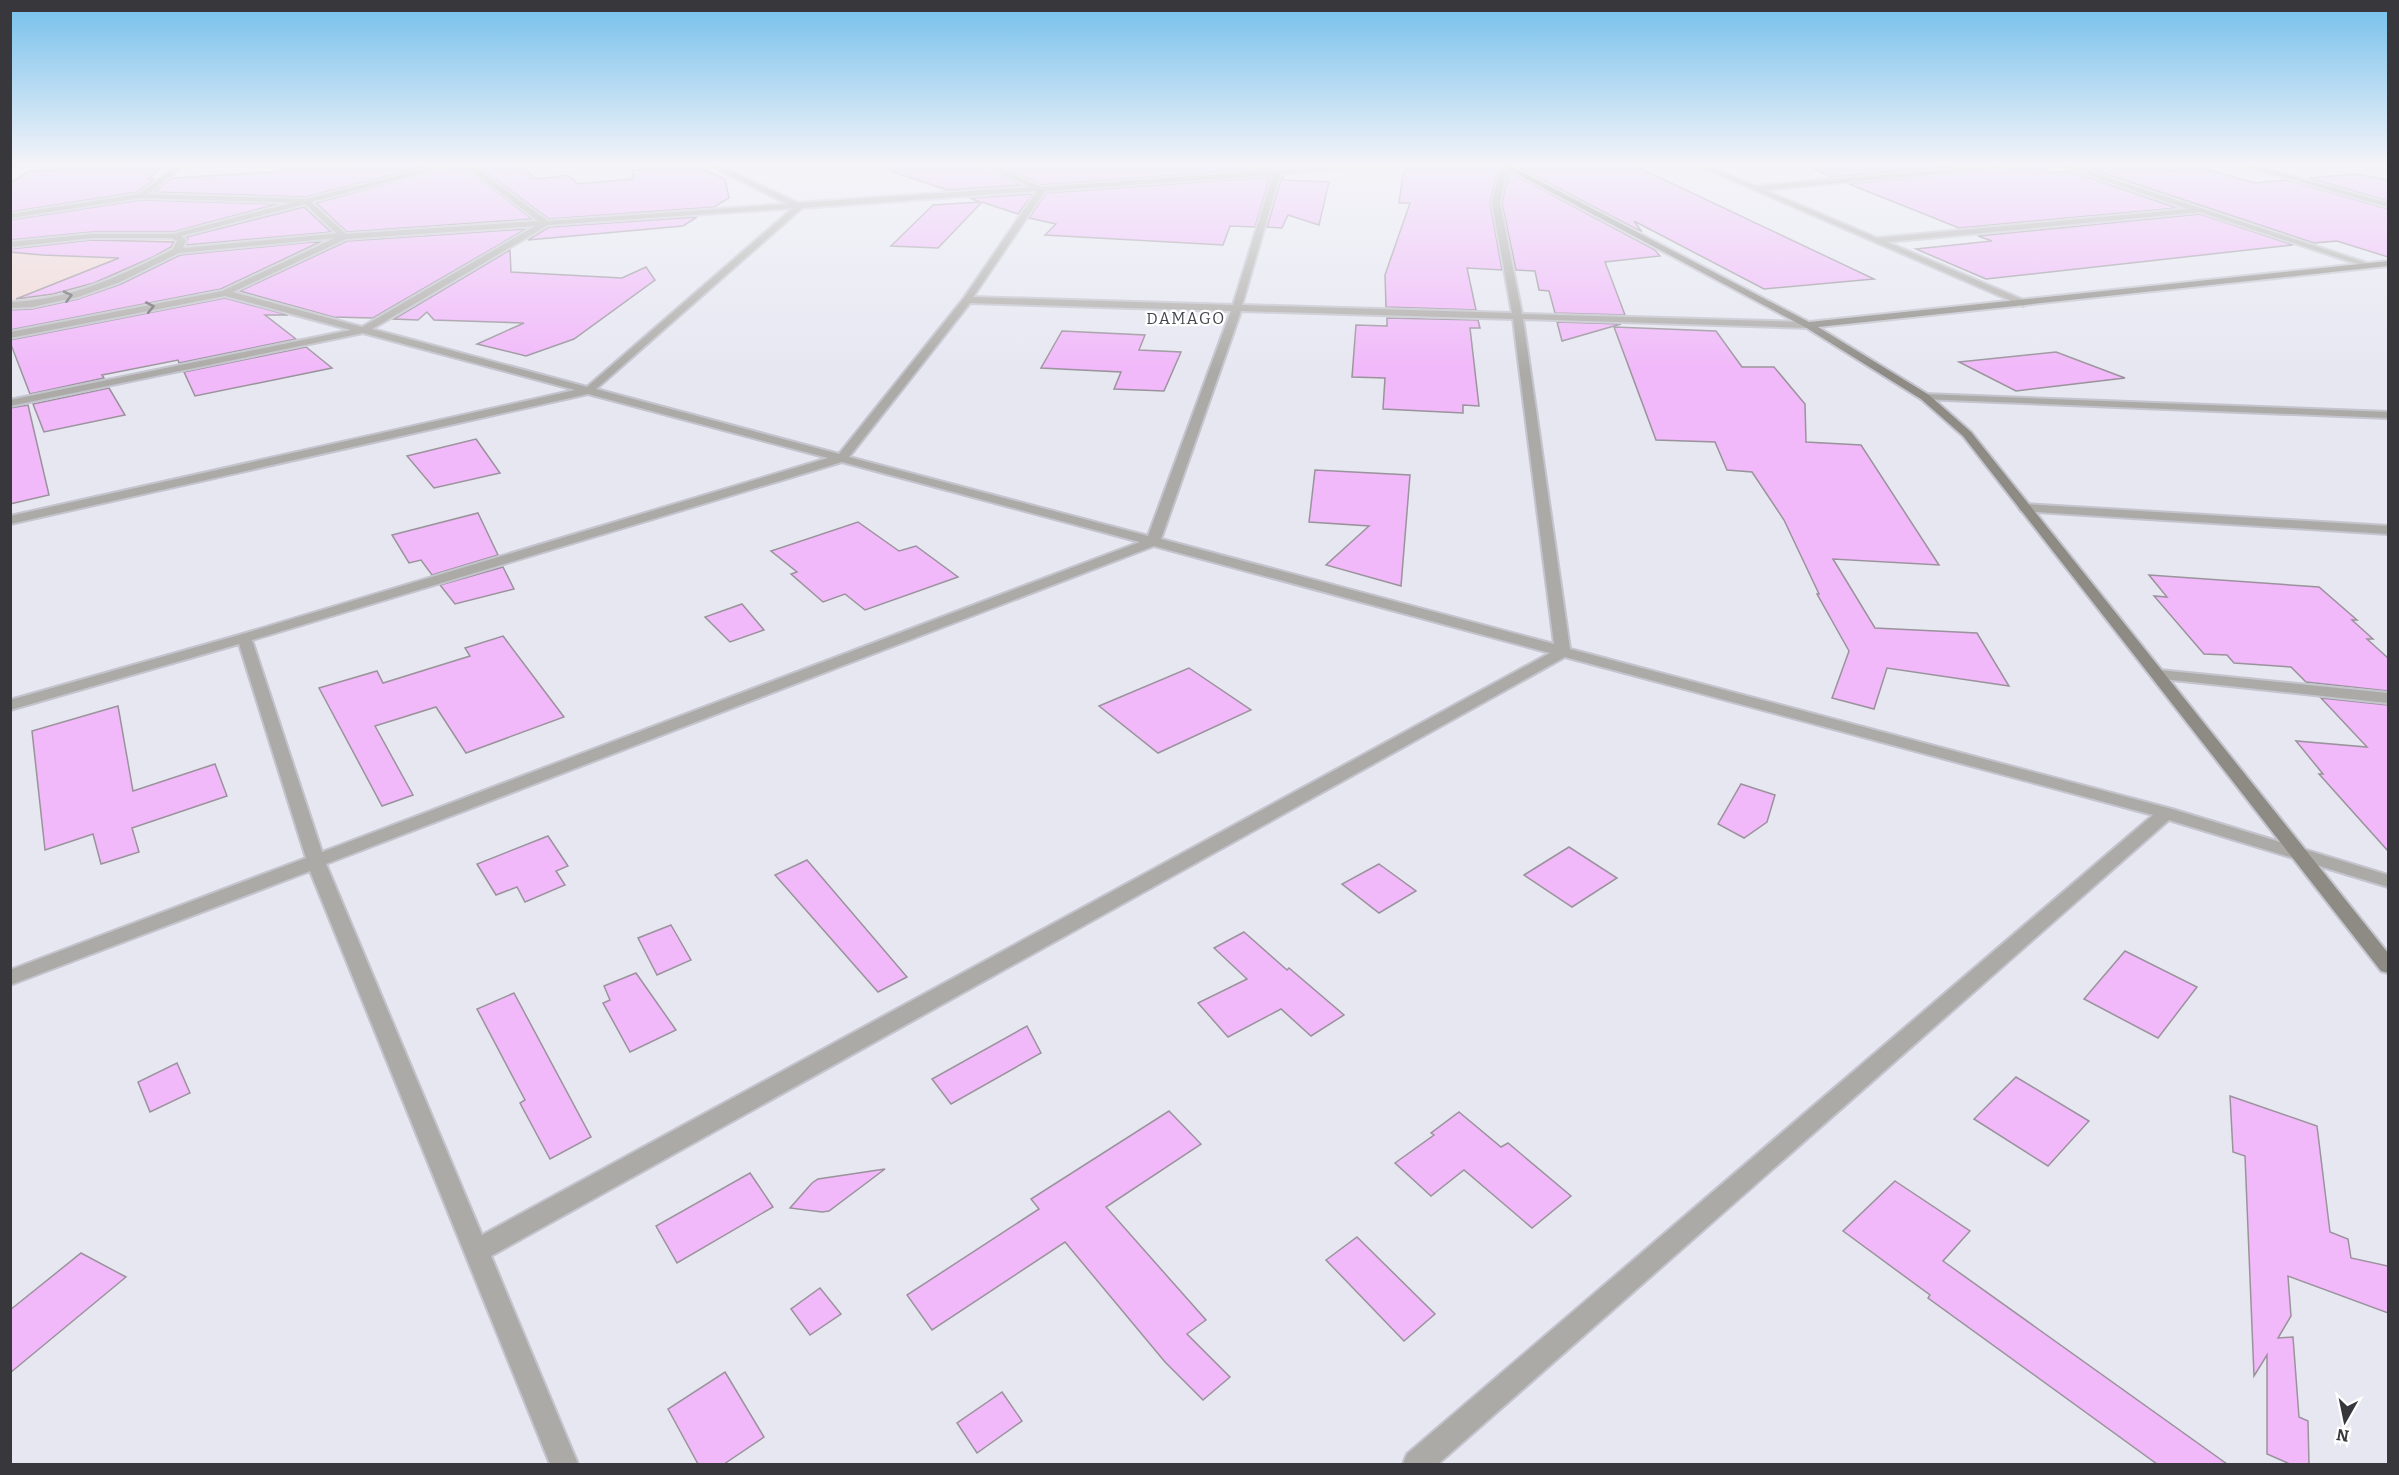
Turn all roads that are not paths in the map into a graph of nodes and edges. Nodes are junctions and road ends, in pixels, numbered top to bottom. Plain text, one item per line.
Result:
1 (181, 234) edge
2 (341, 234) edge
3 (380, 234) edge
4 (529, 234) edge
5 (768, 234) edge
6 (1012, 234) edge
7 (1259, 234) edge
8 (1502, 234) edge
9 (1634, 234) edge
10 (1858, 234) edge
11 (1949, 234) edge
12 (2274, 234) edge
13 (173, 236) junction
14 (343, 236) junction
15 (1874, 241) junction
16 (10, 245) edge
17 (177, 251) junction
18 (2388, 263) edge
19 (2370, 265) junction
20 (225, 293) junction
21 (967, 300) junction
22 (2023, 303) junction
23 (13, 307) edge
24 (1237, 308) junction
25 (1518, 318) junction
26 (1808, 325) junction
27 (364, 330) junction
28 (10, 335) edge
29 (589, 390) junction
30 (1925, 397) junction
31 (10, 403) edge
32 (2388, 415) edge
33 (842, 458) junction
34 (2025, 508) junction
35 (10, 520) edge
36 (2388, 530) edge
37 (1153, 542) junction
38 (244, 638) junction
39 (1563, 652) junction
40 (2159, 675) junction
41 (2388, 698) edge
42 (10, 705) edge
43 (2166, 813) junction
44 (2298, 855) junction
45 (316, 862) junction
46 (2388, 881) edge
47 (2388, 966) edge
48 (10, 978) edge
49 (476, 1252) junction
50 (564, 1464) edge
51 (1418, 1464) edge

1 - 13 street
2 - 14 street
3 - 14 street
4 - 27 street
5 - 29 street
6 - 21 street
7 - 24 street
8 - 25 street
9 - 26 main road
10 - 15 street
11 - 15 street
12 - 19 street
13 - 16 street
13 - 17 street
14 - 17 street
14 - 20 street
15 - 22 street
23 -> 17 street
18 - 19 main road
19 - 22 main road
20 - 27 street
28 -> 20 street
21 - 24 street
21 - 33 street
22 - 26 main road
24 - 25 street
24 - 37 street
25 - 26 street
25 - 39 street
26 - 30 main road
27 - 29 street
27 - 31 street
29 - 33 street
29 - 35 street
30 - 32 street
30 - 34 main road
33 - 37 street
33 - 38 street
34 - 36 street
34 - 40 main road
37 - 39 street
37 - 45 street
38 - 42 street
38 - 45 street
39 - 43 street
39 - 49 street
40 - 41 street
40 - 44 main road
43 - 44 street
43 - 51 street
44 - 46 street
44 - 47 main road
45 - 48 street
45 - 49 street
49 - 50 street

